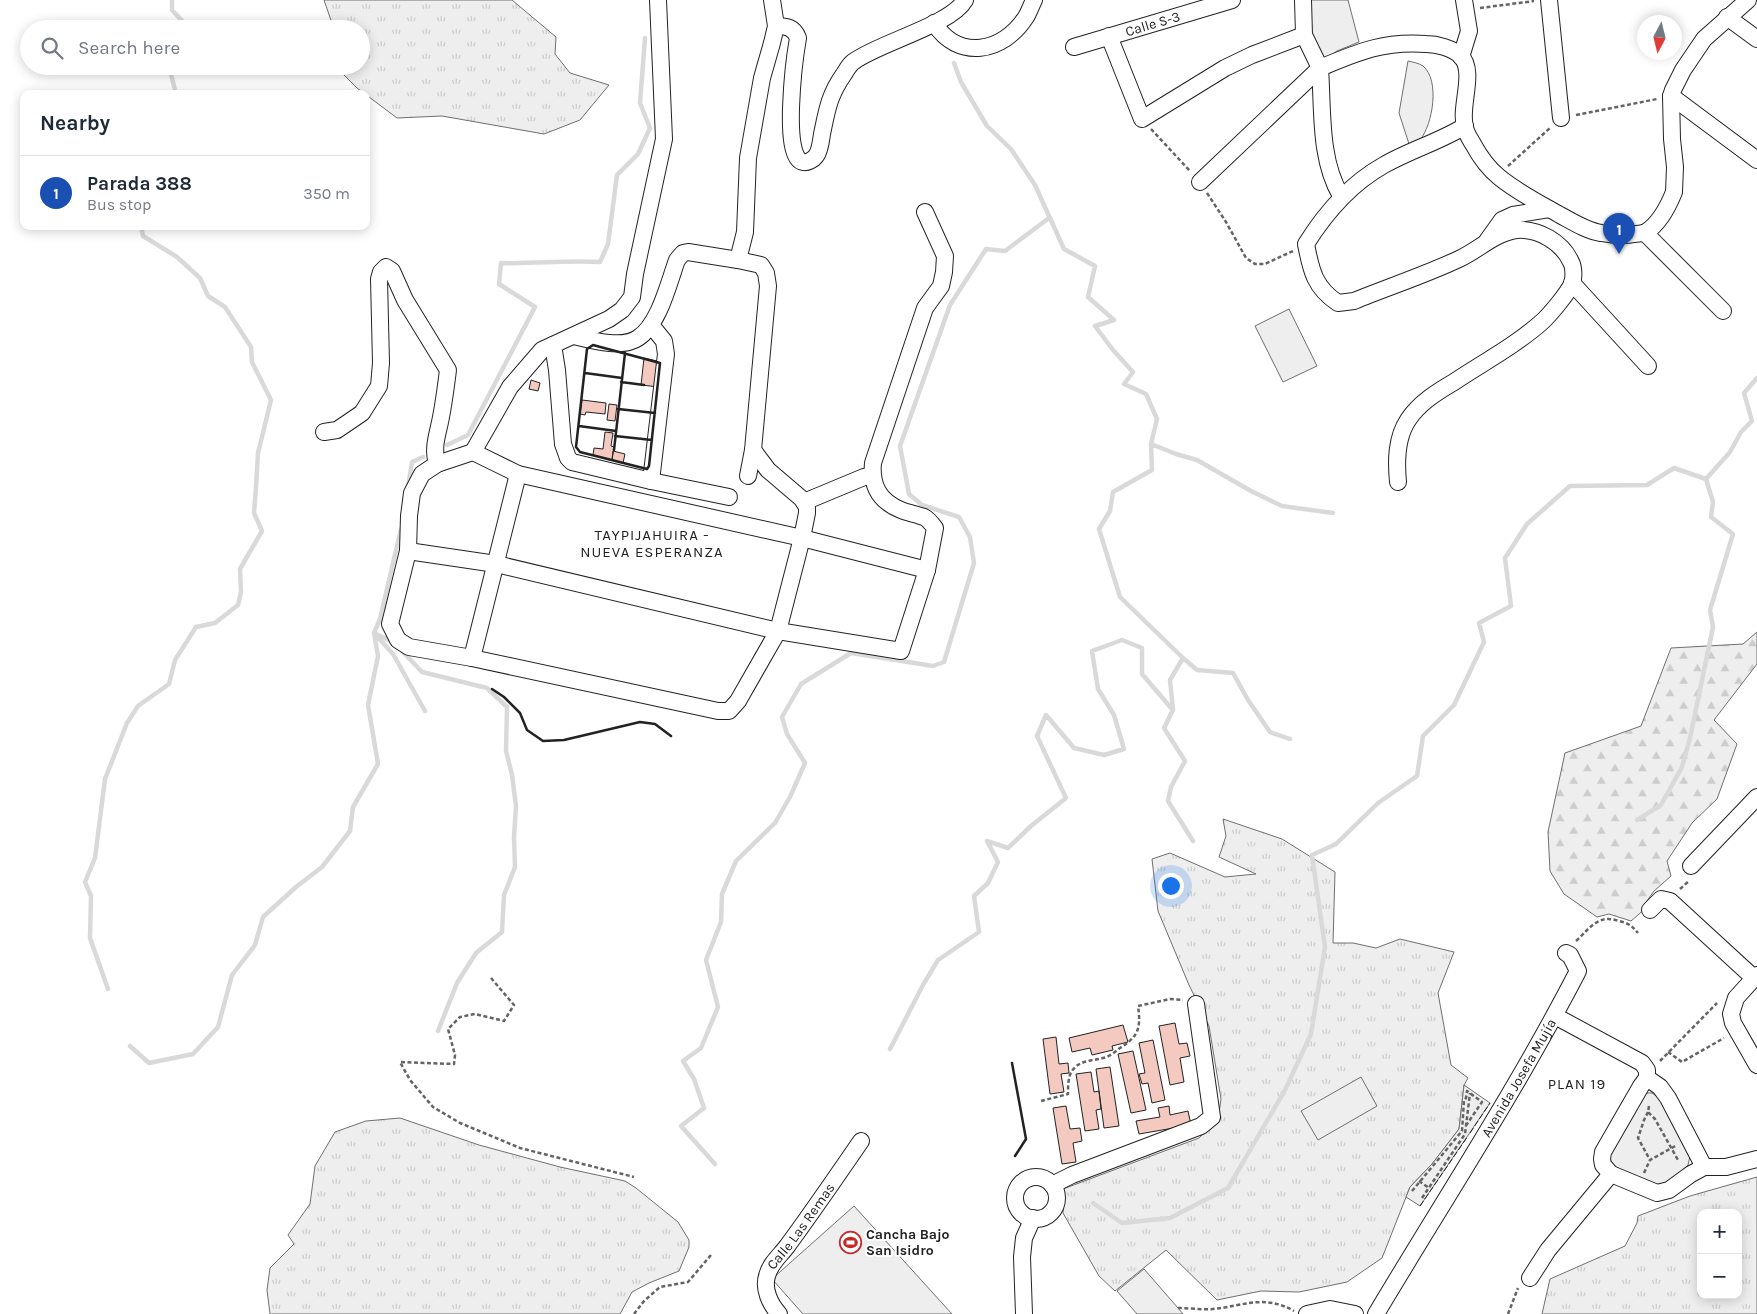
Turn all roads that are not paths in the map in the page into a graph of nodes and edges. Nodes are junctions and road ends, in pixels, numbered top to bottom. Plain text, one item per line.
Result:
1 (658, 0) edge
2 (772, 0) edge
3 (965, 0) edge
4 (1034, 0) edge
5 (1232, 0) edge
6 (1302, 0) edge
7 (1748, 0) edge
8 (1542, 1) edge
9 (1465, 8) edge
10 (1727, 17) junction
11 (934, 24) junction
12 (776, 26) junction
13 (1304, 35) junction
14 (1109, 36) junction
15 (1757, 39) edge
16 (1074, 47) dead end
17 (1461, 57) junction
18 (1320, 68) junction
19 (1671, 96) junction
20 (1561, 118) road end
21 (1465, 126) junction
22 (1757, 160) edge
23 (1200, 182) road end
24 (1342, 196) junction
25 (1549, 209) junction
26 (925, 212) dead end
27 (1645, 233) junction
28 (1483, 246) junction
29 (738, 260) junction
30 (1572, 283) junction
31 (1723, 311) dead end
32 (651, 325) junction
33 (574, 336) junction
34 (553, 345) junction
35 (1648, 366) dead end
36 (324, 432) dead end
37 (753, 450) junction
38 (473, 452) junction
39 (437, 464) junction
40 (518, 474) junction
41 (748, 476) dead end
42 (872, 476) junction
43 (651, 481) junction
44 (1398, 482) dead end
45 (729, 497) dead end
46 (804, 502) junction
47 (802, 538) junction
48 (408, 550) junction
49 (496, 564) junction
50 (927, 570) junction
51 (778, 631) junction
52 (472, 658) junction
53 (1757, 797) edge
54 (1692, 871) road end
55 (1650, 910) dead end
56 (1566, 953) road end
57 (1756, 977) edge
58 (1196, 1004) road end
59 (1554, 1016) junction
60 (1757, 1065) edge
61 (1647, 1078) junction
62 (861, 1141) dead end
63 (1757, 1159) edge
64 (1704, 1167) junction
65 (1611, 1174) junction
66 (1052, 1185) junction
67 (1033, 1218) junction
68 (1530, 1278) road end
69 (779, 1314) edge
70 (1024, 1314) edge
71 (1307, 1314) edge
72 (1355, 1314) edge
73 (1376, 1314) edge

1 - 33 street
2 - 12 street
3 - 11 street
4 - 11 street
5 - 14 street, Calle S-3
6 - 13 street
7 - 10 street
8 - 20 street
9 - 17 street
10 - 15 street
10 - 19 street
11 - 12 street
12 - 29 street
13 - 14 street
13 - 18 street
14 - 16 street, Calle S-3
17 - 18 street
17 - 21 street
18 - 23 street
18 - 24 street
19 - 22 street
19 - 27 street
21 - 24 street
21 - 25 street
24 - 28 street
25 - 27 street
25 - 28 street
26 - 42 street
27 - 31 street
28 - 30 street
29 - 32 street
29 - 37 street
30 - 35 street
30 - 44 street
32 - 33 street
32 - 43 street
33 - 34 street
34 - 38 street
34 - 43 street
36 - 39 street
37 - 41 street
37 - 46 street
38 - 39 street
38 - 40 street
39 - 48 street
40 - 47 street
40 - 49 street
42 - 46 street
42 - 50 street
43 - 45 street
46 - 47 street
47 - 50 street
47 - 51 street
48 - 49 street
48 - 52 street
49 - 51 street
49 - 52 street
50 - 51 street
51 - 52 street
53 - 54 street
55 - 57 street
56 - 59 street
57 - 60 street
58 - 66 street
59 - 61 street, Avenida Josefa Mujía
59 - 73 street, Avenida Josefa Mujía
61 - 64 street, Avenida Josefa Mujía
61 - 65 street
62 - 69 street, Calle Las Remas
63 - 64 street
64 - 65 street
65 - 68 street
66 - 67 street
66 - 67 street
67 - 70 street
71 - 72 street

